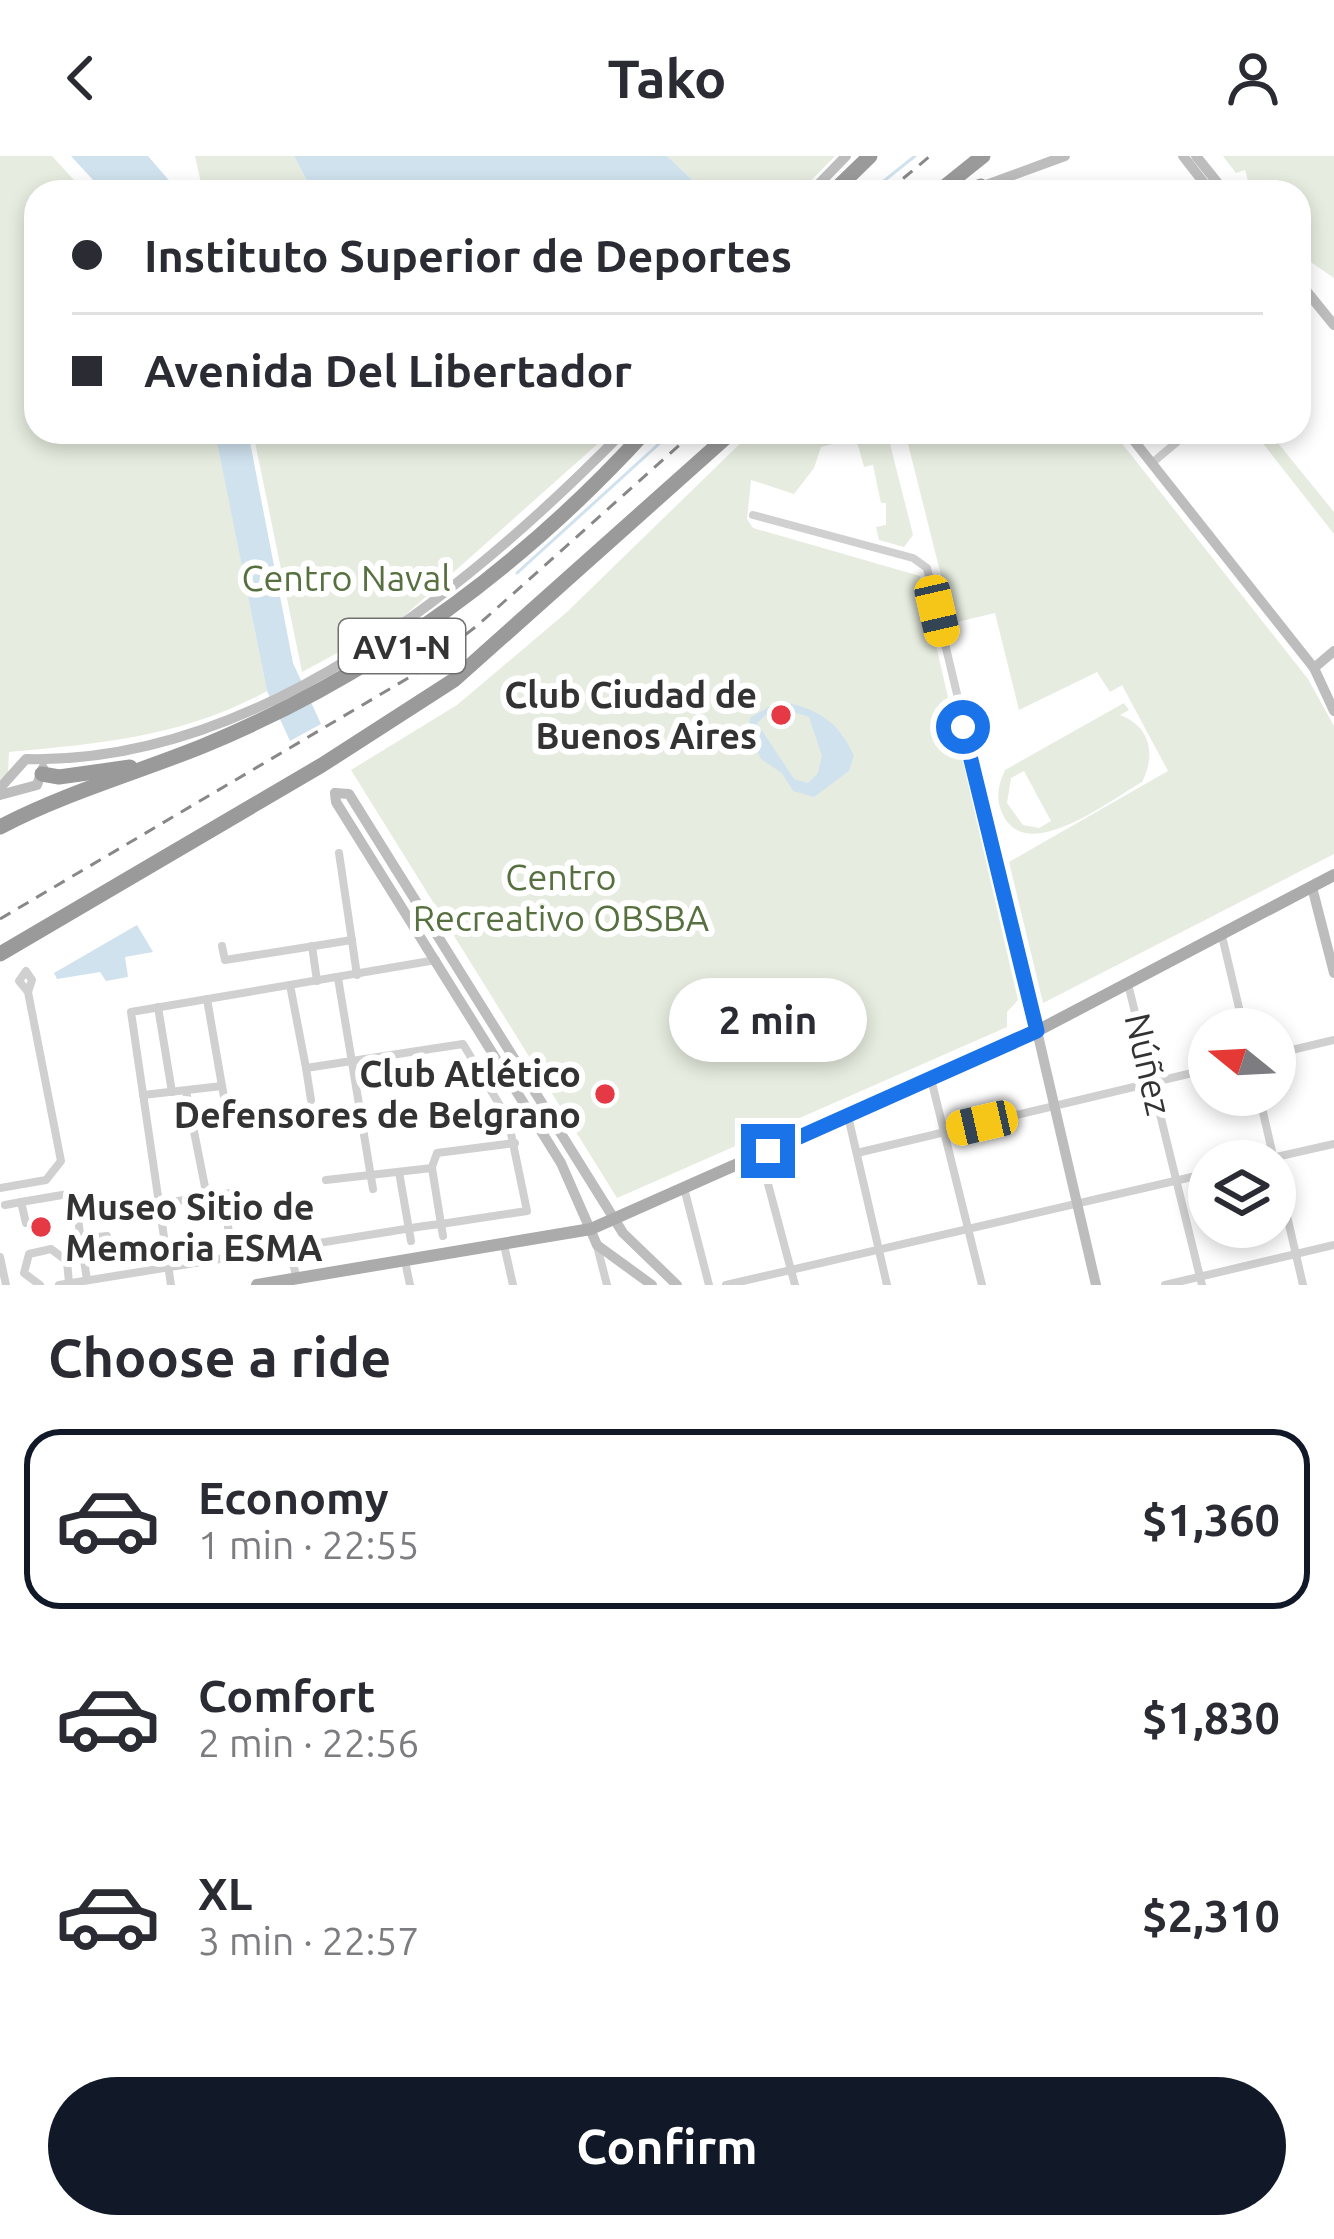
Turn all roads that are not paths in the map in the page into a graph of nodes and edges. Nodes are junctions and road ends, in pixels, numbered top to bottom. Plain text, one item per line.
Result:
1 (846, 156) edge
2 (870, 156) edge
3 (983, 156) edge
4 (1065, 156) edge
5 (1183, 156) edge
6 (1196, 156) edge
7 (823, 180) edge
8 (845, 180) edge
9 (953, 180) edge
10 (1001, 180) edge
11 (1202, 180) edge
12 (1215, 180) edge
13 (1311, 297) edge
14 (1334, 326) edge
15 (609, 444) edge
16 (632, 444) edge
17 (719, 444) edge
18 (1137, 444) edge
19 (1175, 444) edge
20 (1152, 463) junction
21 (753, 515) dead end
22 (1334, 651) edge
23 (1314, 668) junction
24 (308, 688) junction
25 (271, 706) junction
26 (1334, 711) edge
27 (151, 766) junction
28 (38, 768) junction
29 (13, 775) junction
30 (26, 788) junction
31 (0, 792) edge
32 (0, 826) edge
33 (338, 853) dead end
34 (1334, 875) edge
35 (1312, 886) junction
36 (1221, 934) junction
37 (352, 940) junction
38 (431, 940) junction
39 (222, 946) dead end
40 (313, 946) junction
41 (0, 954) edge
42 (436, 960) junction
43 (1334, 973) edge
44 (357, 975) junction
45 (338, 978) junction
46 (317, 981) junction
47 (1128, 983) junction
48 (290, 986) junction
49 (28, 992) dead end
50 (207, 999) junction
51 (158, 1007) junction
52 (1239, 1008) edge
53 (1037, 1031) junction
54 (1334, 1040) edge
55 (1296, 1049) edge
56 (352, 1063) junction
57 (306, 1068) junction
58 (1188, 1074) edge
59 (931, 1079) junction
60 (1154, 1082) junction
61 (222, 1086) junction
62 (187, 1090) junction
63 (172, 1092) junction
64 (143, 1095) junction
65 (311, 1100) dead end
66 (1055, 1105) junction
67 (226, 1113) dead end
68 (848, 1115) junction
69 (944, 1131) junction
70 (515, 1143) junction
71 (1334, 1144) edge
72 (1296, 1152) edge
73 (857, 1153) junction
74 (760, 1154) junction
75 (432, 1168) junction
76 (399, 1172) junction
77 (370, 1176) junction
78 (1188, 1177) edge
79 (326, 1180) dead end
80 (1177, 1180) junction
81 (0, 1188) edge
82 (684, 1188) junction
83 (373, 1189) dead end
84 (594, 1189) junction
85 (237, 1192) dead end
86 (221, 1195) junction
87 (579, 1196) junction
88 (207, 1197) junction
89 (21, 1202) junction
90 (1077, 1203) junction
91 (158, 1204) junction
92 (4, 1205) dead end
93 (616, 1217) junction
94 (26, 1223) dead end
95 (440, 1224) junction
96 (409, 1228) junction
97 (968, 1228) junction
98 (591, 1229) junction
99 (107, 1236) dead end
100 (443, 1236) dead end
101 (81, 1240) junction
102 (411, 1241) dead end
103 (504, 1245) junction
104 (597, 1245) junction
105 (632, 1245) junction
106 (1334, 1245) edge
107 (289, 1248) junction
108 (880, 1248) junction
109 (1295, 1248) edge
110 (615, 1254) junction
111 (1296, 1254) junction
112 (0, 1257) edge
113 (234, 1258) junction
114 (405, 1261) junction
115 (167, 1268) junction
116 (792, 1270) junction
117 (87, 1280) junction
118 (304, 1280) edge
119 (1201, 1281) edge
120 (64, 1284) edge
121 (6, 1285) edge
122 (40, 1285) edge
123 (171, 1285) edge
124 (257, 1285) edge
125 (410, 1285) edge
126 (513, 1285) edge
127 (607, 1285) edge
128 (652, 1285) edge
129 (677, 1285) edge
130 (709, 1285) edge
131 (726, 1285) edge
132 (796, 1285) edge
133 (887, 1285) edge
134 (982, 1285) edge
135 (1096, 1285) edge
136 (1165, 1285) edge
137 (1304, 1285) edge

1 - 7 street
2 - 8 highway
3 - 9 highway
4 - 10 street
5 - 11 street
6 - 12 street
13 - 14 street
15 - 24 street
16 - 24 highway, AV1-N
17 - 41 highway, AV1-N
18 - 20 street
19 - 20 street
20 - 23 street
21 - 53 street
22 - 23 street
23 - 26 street
24 - 25 highway, AV1-N
25 - 27 highway, AV1-N
25 - 28 street
27 - 28 highway
27 - 32 highway, AV1-N
28 - 29 street
28 - 30 street
29 - 30 street
29 - 31 street
30 - 31 street
33 - 37 street
34 - 35 main road
35 - 36 main road
35 - 43 street
36 - 47 main road
36 - 52 street
37 - 40 street
37 - 44 street
38 - 38 street
38 - 42 street
38 - 84 street
39 - 40 street
40 - 46 street
42 - 44 street
42 - 87 street
44 - 45 street
45 - 46 street
45 - 56 street
46 - 48 street
47 - 53 main road
47 - 60 street, Núñez
48 - 50 street
48 - 57 street
49 - 81 street
50 - 51 street
50 - 61 street
51 - 63 street
51 - 64 street
53 - 59 main road
53 - 66 street
54 - 55 street
56 - 57 street
56 - 70 street
56 - 77 street
57 - 65 street
58 - 60 street
59 - 68 main road
59 - 69 street
60 - 66 street
60 - 80 street, Núñez
61 - 62 street
61 - 67 street
62 - 63 street
62 - 88 street
63 - 64 street
64 - 91 street
66 - 69 street
66 - 90 street
68 - 73 street
68 - 74 main road
69 - 73 street
69 - 97 street
70 - 75 street
70 - 95 street
71 - 72 street
73 - 108 street
74 - 82 main road
74 - 116 street
75 - 76 street
75 - 95 street
76 - 77 street
76 - 96 street
77 - 79 street
77 - 83 street
78 - 80 street
80 - 90 street
80 - 119 street, Núñez
82 - 93 main road
82 - 130 street
84 - 87 street
84 - 93 street
85 - 86 street
86 - 88 street
86 - 113 street
87 - 98 street
88 - 91 street
89 - 92 street
89 - 94 street
89 - 101 street
90 - 97 street
90 - 135 street
91 - 115 street
93 - 98 main road
93 - 105 street
95 - 96 street
95 - 100 street
96 - 102 street
96 - 107 street
97 - 108 street
97 - 134 street
98 - 103 main road
98 - 104 street
99 - 101 street
101 - 117 street
103 - 114 main road
103 - 126 street
104 - 110 street
104 - 127 street
105 - 110 street
105 - 129 street
106 - 111 street
107 - 113 street
107 - 118 street
108 - 116 street
108 - 133 street
109 - 111 street
110 - 128 street
111 - 119 street
111 - 137 street
112 - 121 street
113 - 115 street
114 - 118 main road
114 - 125 street
115 - 117 street
115 - 123 street
116 - 131 street
116 - 132 street
117 - 120 street
118 - 124 main road
119 - 136 street
120 - 122 street

